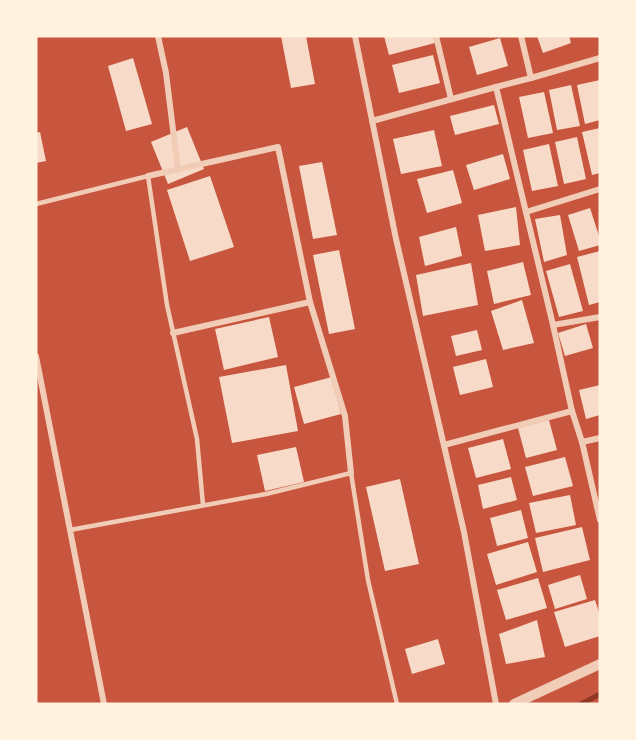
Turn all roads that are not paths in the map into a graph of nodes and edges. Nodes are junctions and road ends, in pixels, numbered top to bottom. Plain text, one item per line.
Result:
1 (158, 36) edge
2 (355, 36) edge
3 (436, 36) edge
4 (521, 36) edge
5 (600, 58) edge
6 (531, 78) junction
7 (496, 87) junction
8 (451, 99) junction
9 (372, 121) junction
10 (178, 170) junction
11 (148, 176) junction
12 (600, 189) edge
13 (36, 204) edge
14 (526, 212) junction
15 (310, 302) junction
16 (600, 317) edge
17 (554, 325) junction
18 (173, 333) junction
19 (36, 356) edge
20 (572, 411) junction
21 (600, 438) edge
22 (582, 442) junction
23 (444, 445) junction
24 (351, 473) junction
25 (203, 505) junction
26 (600, 520) edge
27 (70, 530) junction
28 (600, 664) edge
29 (104, 704) edge
30 (397, 704) edge
31 (496, 704) edge
32 (514, 704) edge

1 - 10 street
2 - 9 street
3 - 8 street
4 - 6 street
5 - 6 street
6 - 7 street
7 - 8 street
7 - 14 street
8 - 9 street
9 - 23 street
10 - 11 street
10 - 15 street
11 - 13 lane
11 - 18 lane
12 - 14 street
14 - 17 street
15 - 18 street
15 - 24 street
16 - 17 street
17 - 20 street
18 - 25 lane
19 - 27 street
20 - 22 street
20 - 23 street
21 - 22 street
22 - 26 street
23 - 31 street
24 - 25 lane
24 - 30 lane
25 - 27 lane
27 - 29 street
28 - 32 street

